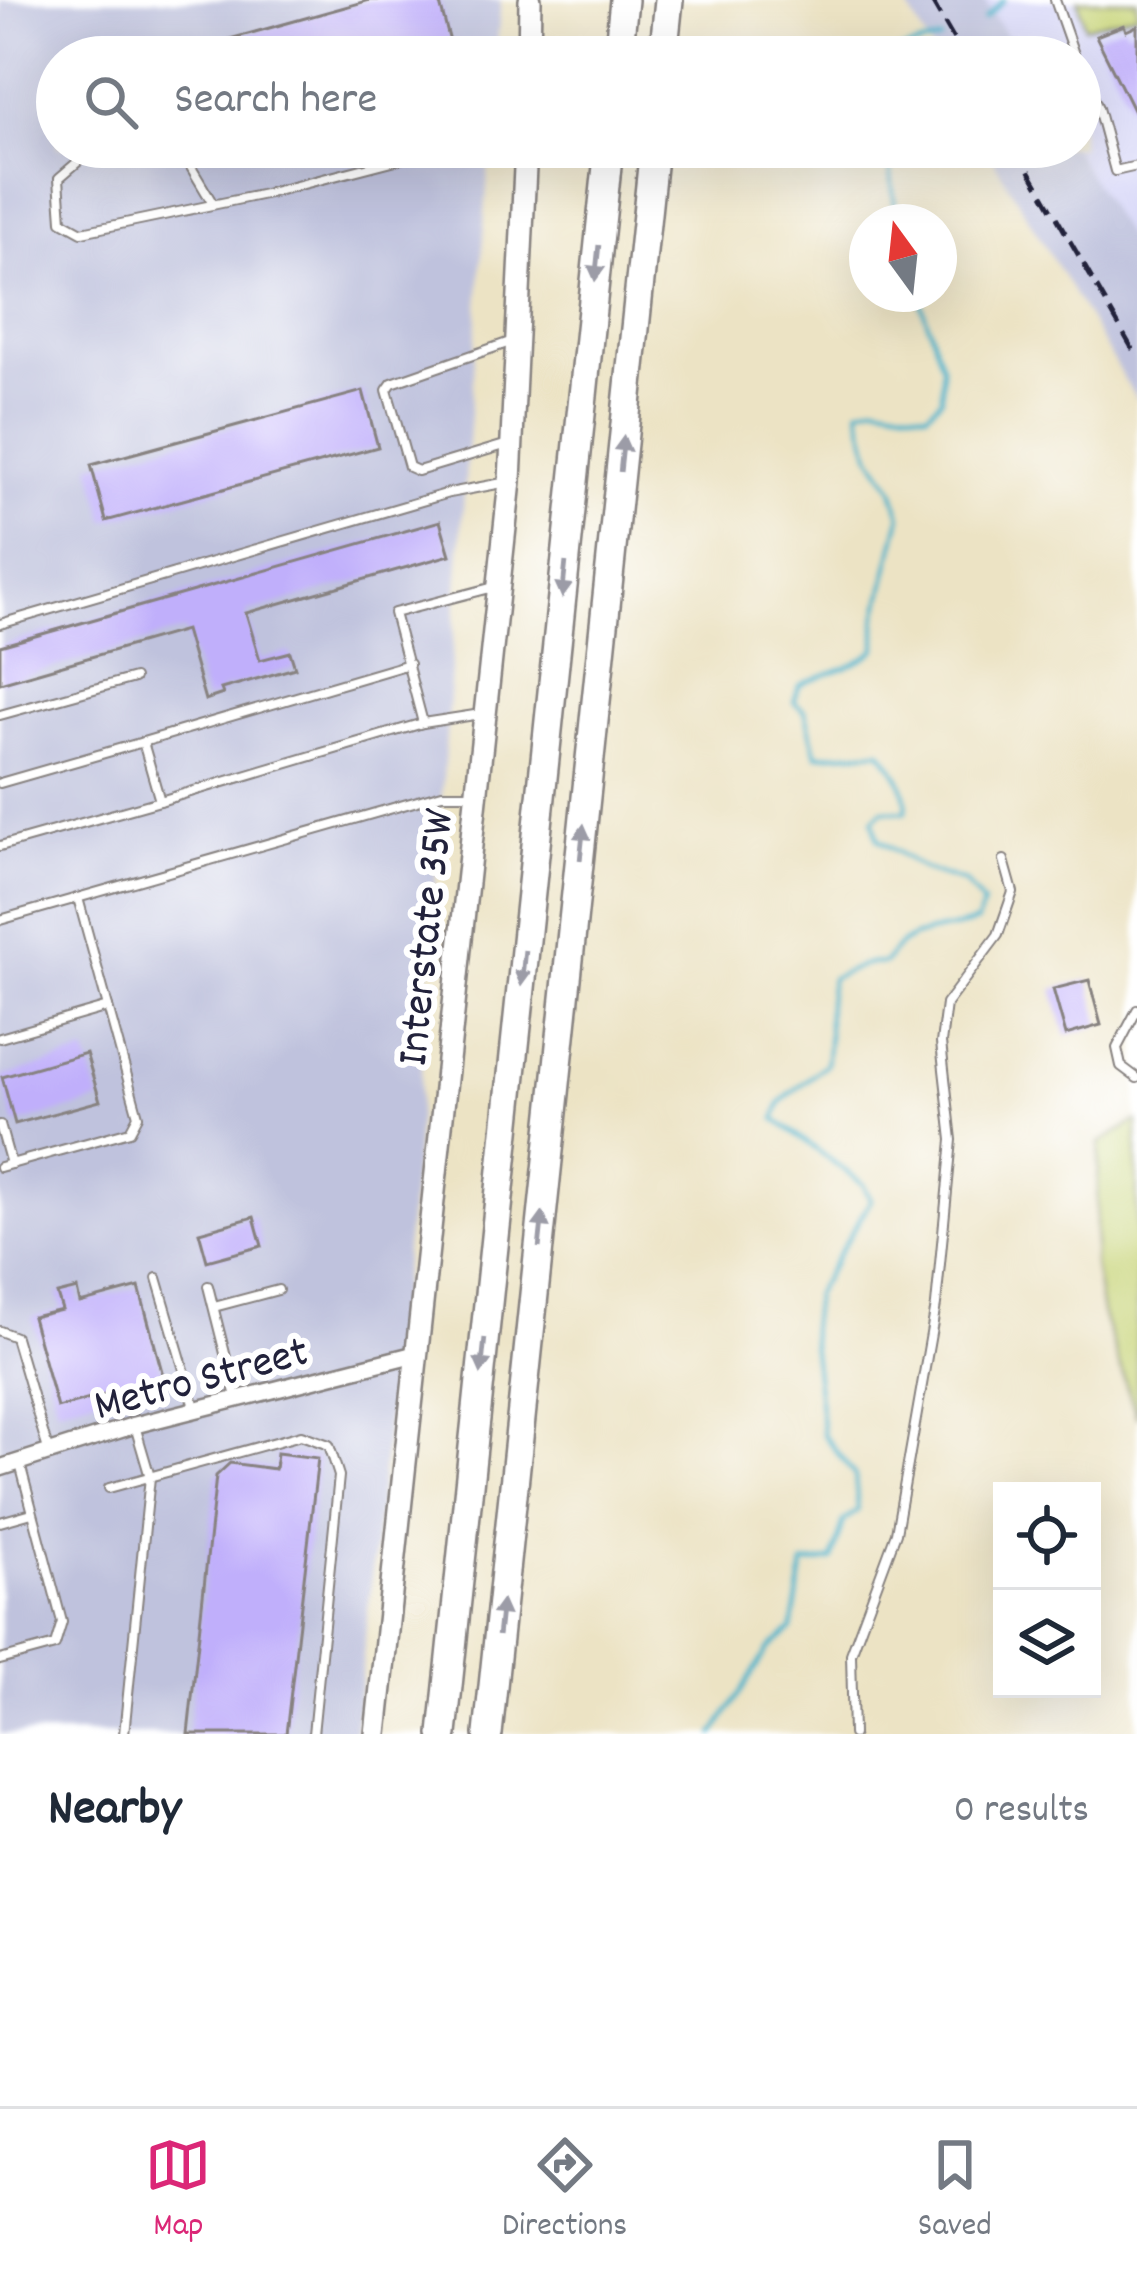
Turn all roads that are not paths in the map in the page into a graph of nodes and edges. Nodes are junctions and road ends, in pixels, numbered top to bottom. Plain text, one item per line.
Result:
1 (530, 0) edge
2 (624, 0) edge
3 (669, 0) edge
4 (1055, 0) edge
5 (529, 36) edge
6 (620, 36) edge
7 (665, 36) edge
8 (1068, 36) edge
9 (1101, 119) edge
10 (1137, 166) edge
11 (71, 168) edge
12 (191, 168) edge
13 (356, 168) edge
14 (525, 168) edge
15 (607, 168) edge
16 (652, 168) edge
17 (213, 205) junction
18 (520, 339) junction
19 (513, 442) junction
20 (510, 482) junction
21 (499, 585) junction
22 (0, 623) edge
23 (409, 664) junction
24 (134, 678) dead end
25 (485, 714) junction
26 (0, 716) edge
27 (423, 723) junction
28 (143, 742) junction
29 (0, 783) edge
30 (476, 794) junction
31 (160, 801) junction
32 (0, 846) edge
33 (1004, 860) dead end
34 (78, 898) junction
35 (0, 920) edge
36 (108, 1007) junction
37 (1137, 1010) edge
38 (0, 1038) edge
39 (1137, 1078) edge
40 (0, 1125) edge
41 (5, 1166) edge
42 (157, 1278) dead end
43 (208, 1286) dead end
44 (278, 1290) dead end
45 (214, 1307) junction
46 (0, 1331) edge
47 (419, 1353) junction
48 (237, 1403) junction
49 (195, 1408) junction
50 (134, 1425) junction
51 (50, 1454) junction
52 (19, 1463) junction
53 (0, 1468) edge
54 (149, 1477) junction
55 (109, 1488) dead end
56 (32, 1513) junction
57 (0, 1522) edge
58 (0, 1660) edge
59 (124, 1734) edge
60 (313, 1734) edge
61 (376, 1734) edge
62 (443, 1734) edge
63 (488, 1734) edge
64 (853, 1734) edge

1 - 5 street
2 - 6 highway
3 - 7 highway
4 - 8 lane
9 - 10 lane
11 - 17 lane
12 - 17 lane
13 - 17 lane
14 - 18 street, Interstate 35W
15 -> 62 highway
63 -> 16 highway
18 - 19 street, Interstate 35W
18 - 19 lane
19 - 20 street, Interstate 35W
20 - 21 street, Interstate 35W
20 - 22 lane
21 - 23 lane
21 - 25 street, Interstate 35W
23 - 27 lane
23 - 28 lane
24 - 26 lane
25 - 27 lane
25 - 30 street, Interstate 35W
27 - 31 lane
28 - 29 lane
28 - 31 lane
30 - 34 lane
30 - 47 street, Interstate 35W
31 - 32 lane
33 - 64 lane
34 - 35 lane
34 - 36 lane
36 - 38 lane
36 - 41 lane
37 - 39 lane
40 - 41 lane
42 - 49 lane
43 - 45 lane
44 - 45 lane
45 - 48 lane
46 - 51 lane
47 - 48 street, Metro Street
47 - 61 street, Interstate 35W
48 - 49 street, Metro Street
49 - 50 street, Metro Street
50 - 51 street, Metro Street
50 - 54 lane
51 - 52 street, Metro Street
52 - 53 street, Metro Street
52 - 56 lane
54 - 55 lane
54 - 59 lane
54 - 60 lane
56 - 57 lane
56 - 58 lane

